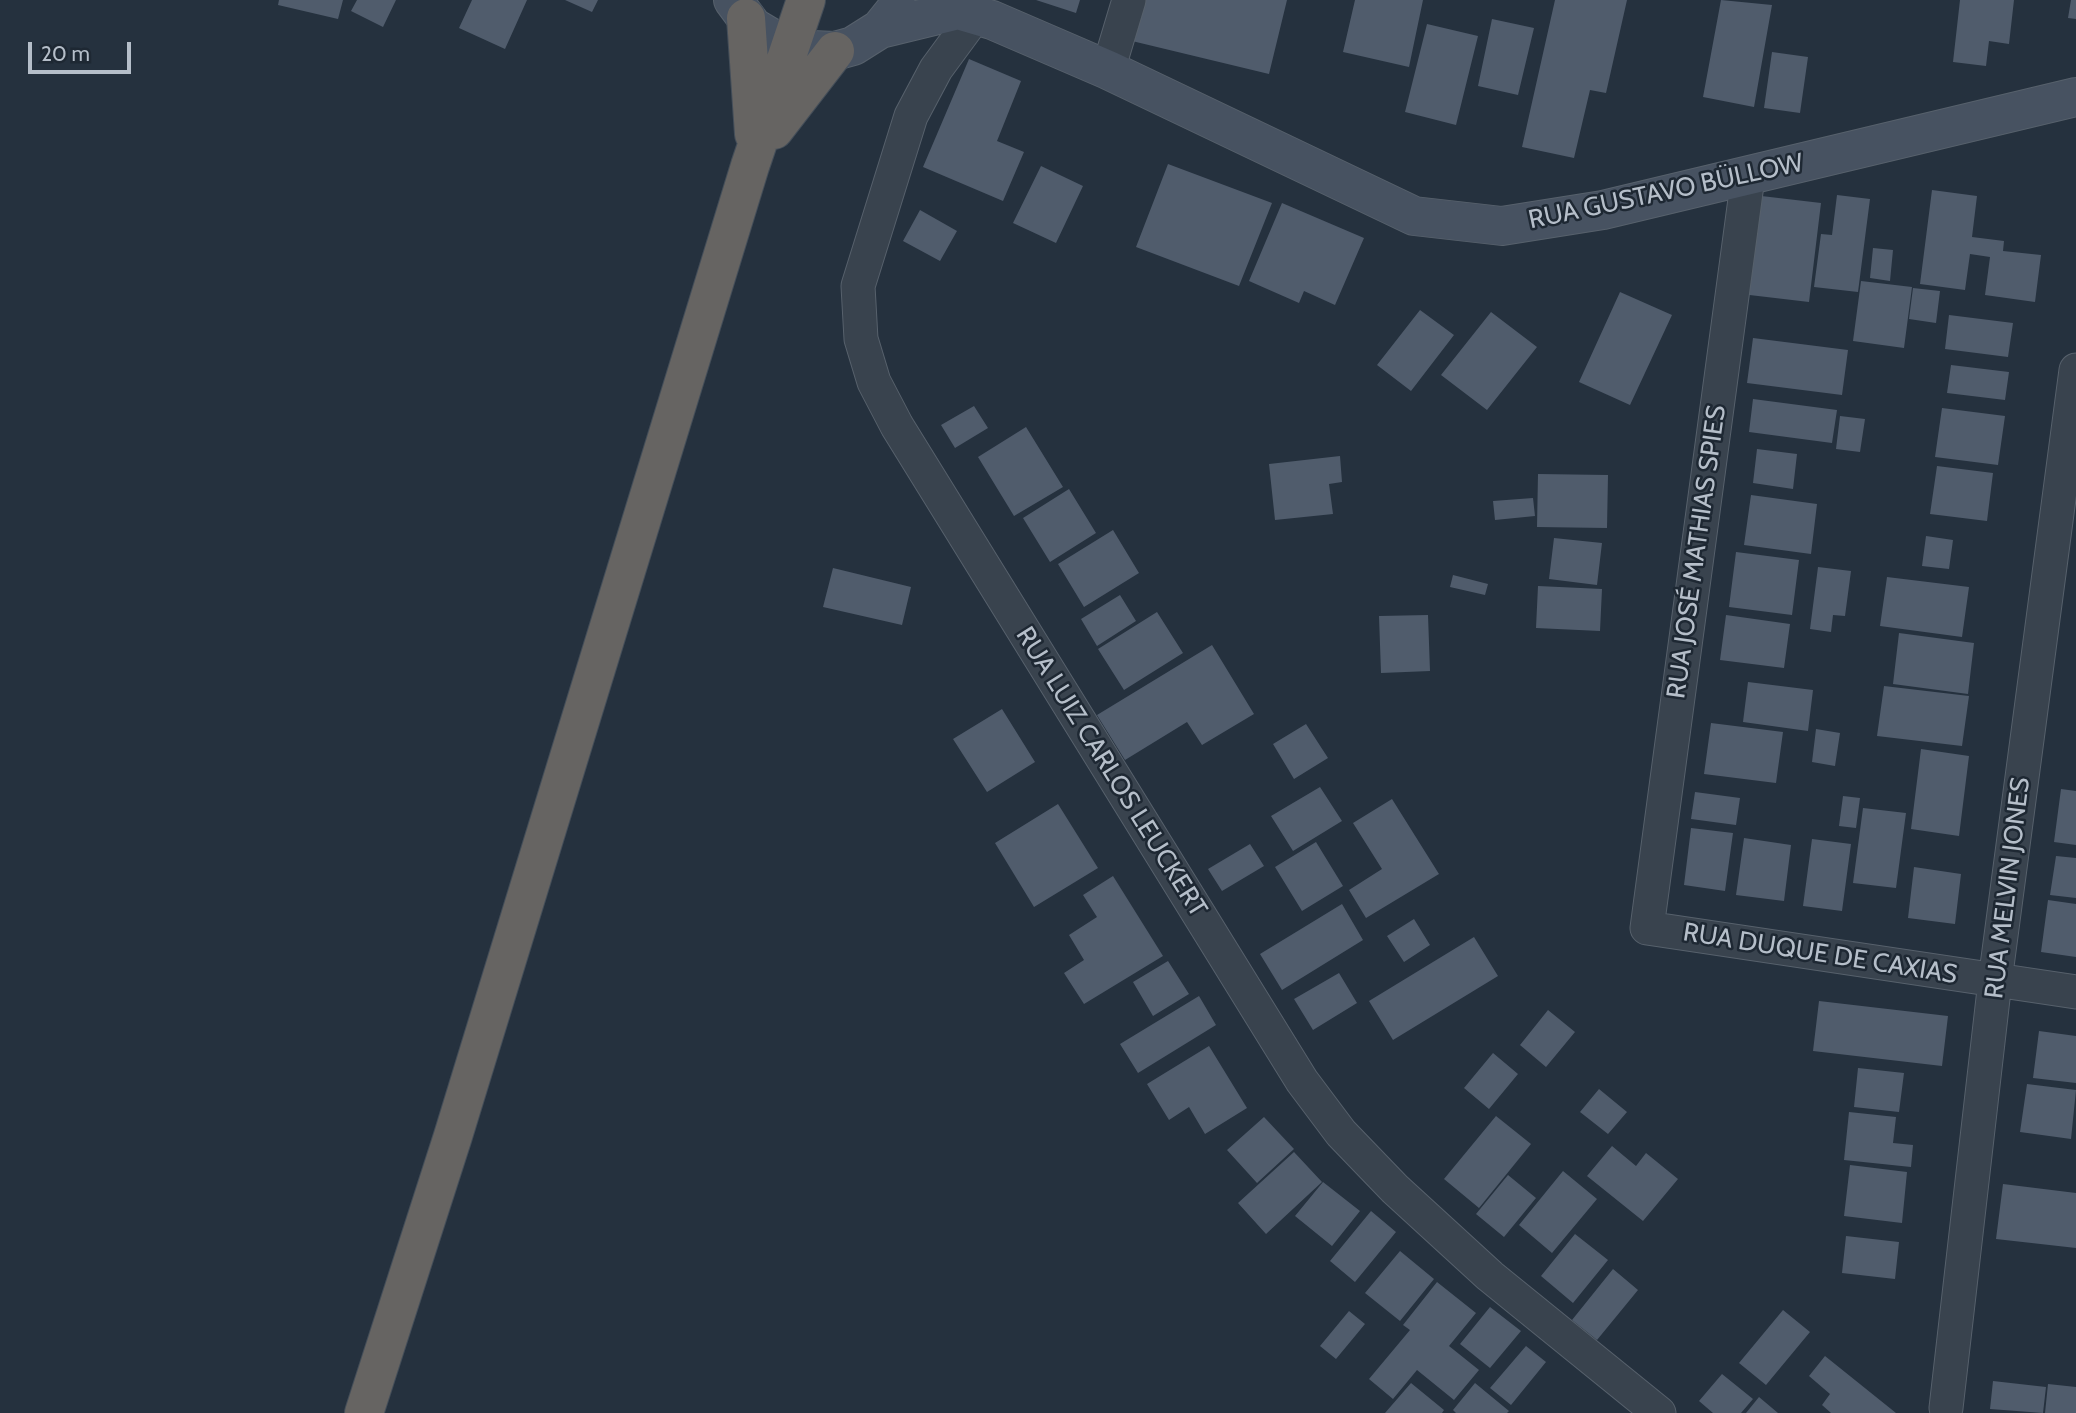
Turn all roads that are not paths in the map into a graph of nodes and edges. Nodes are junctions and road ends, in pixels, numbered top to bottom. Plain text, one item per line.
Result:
1 (806, 0) edge
2 (1129, 0) edge
3 (740, 9) edge
4 (961, 9) edge
5 (890, 15) edge
6 (790, 49) junction
7 (835, 51) junction
8 (1108, 70) junction
9 (2076, 97) edge
10 (755, 153) junction
11 (1748, 177) junction
12 (2076, 370) edge
13 (1647, 928) joint
14 (1995, 981) junction
15 (2076, 992) edge
16 (1946, 1408) dead end
17 (364, 1413) edge
18 (1659, 1413) edge

1 - 6 highway
2 - 8 street
3 - 6 main road
3 - 10 highway
4 - 5 main road
4 - 8 main road, RUA GUSTAVO BÜLLOW
4 - 18 street, RUA LUIZ CARLOS LEUCKERT
5 - 7 main road
6 - 7 main road
6 - 10 highway
7 - 10 highway
8 - 11 main road, RUA GUSTAVO BÜLLOW
9 - 11 main road, RUA GUSTAVO BÜLLOW
10 - 17 highway
11 - 13 street, RUA JOSÉ MATHIAS SPIES
12 - 14 street, RUA MELVIN JONES
13 - 14 street, RUA DUQUE DE CAXIAS
14 - 15 street, RUA DUQUE DE CAXIAS
14 - 16 street, RUA MELVIN JONES

